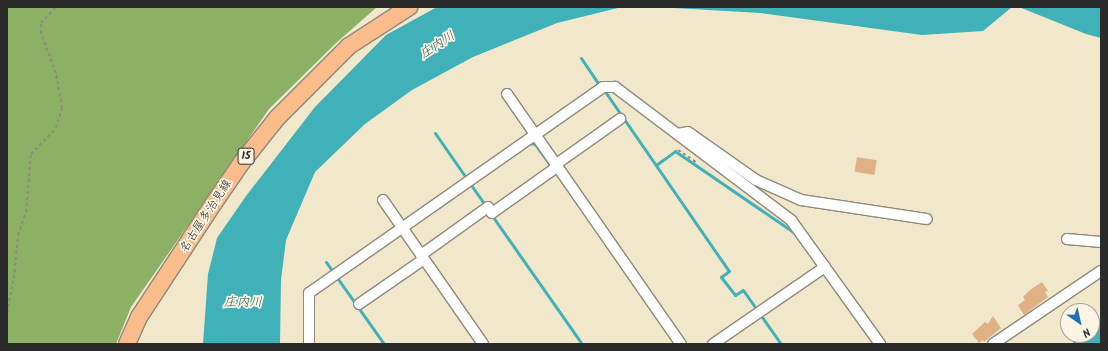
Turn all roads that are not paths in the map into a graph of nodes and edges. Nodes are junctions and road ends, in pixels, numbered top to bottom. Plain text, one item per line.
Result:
1 (409, 7) edge
2 (507, 94) dead end
3 (620, 119) dead end
4 (677, 134) junction
5 (534, 135) junction
6 (556, 166) junction
7 (383, 200) dead end
8 (927, 219) dead end
9 (402, 228) junction
10 (1067, 239) dead end
11 (1101, 242) edge
12 (422, 257) junction
13 (825, 267) junction
14 (1101, 271) edge
15 (359, 304) dead end
16 (127, 344) edge
17 (309, 344) edge
18 (483, 344) edge
19 (681, 344) edge
20 (713, 344) edge
21 (880, 344) edge
22 (993, 344) edge

1 - 16 main road, 名古屋多治見線 / 15
2 - 5 street
3 - 6 street
4 - 5 street
4 - 8 street
4 - 13 street
5 - 6 street
5 - 9 street
6 - 12 street
6 - 19 street
7 - 9 street
9 - 12 street
9 - 17 street
10 - 11 street
12 - 15 street
12 - 18 street
13 - 20 street
13 - 21 street
14 - 22 street

